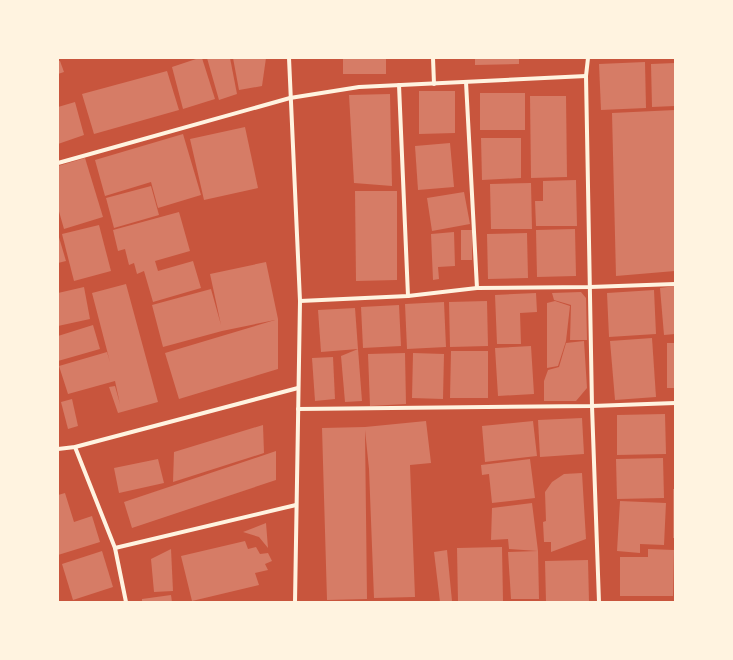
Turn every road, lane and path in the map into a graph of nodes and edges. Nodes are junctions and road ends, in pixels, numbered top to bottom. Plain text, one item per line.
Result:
1 (289, 58) edge
2 (433, 58) edge
3 (588, 58) edge
4 (586, 76) junction
5 (466, 82) junction
6 (434, 84) junction
7 (399, 85) junction
8 (290, 98) junction
9 (58, 163) edge
10 (675, 284) edge
11 (590, 287) junction
12 (477, 288) junction
13 (408, 296) junction
14 (300, 301) junction
15 (298, 388) junction
16 (675, 403) edge
17 (592, 406) junction
18 (298, 409) junction
19 (75, 447) junction
20 (58, 449) edge
21 (296, 505) junction
22 (115, 548) junction
23 (126, 602) edge
24 (295, 602) edge
25 (599, 602) edge

1 - 8 street
2 - 6 street
3 - 4 street
4 - 5 street
4 - 11 street
5 - 6 street
5 - 12 street
6 - 7 street
7 - 8 street
7 - 13 street
8 - 9 street
8 - 14 street
10 - 11 street
11 - 12 street
11 - 17 street
12 - 13 street
13 - 14 street
14 - 15 street
15 - 18 street
15 - 19 street
16 - 17 street
17 - 18 street
17 - 25 street
18 - 21 street
19 - 20 street
19 - 22 street
21 - 22 street
21 - 24 street
22 - 23 street

